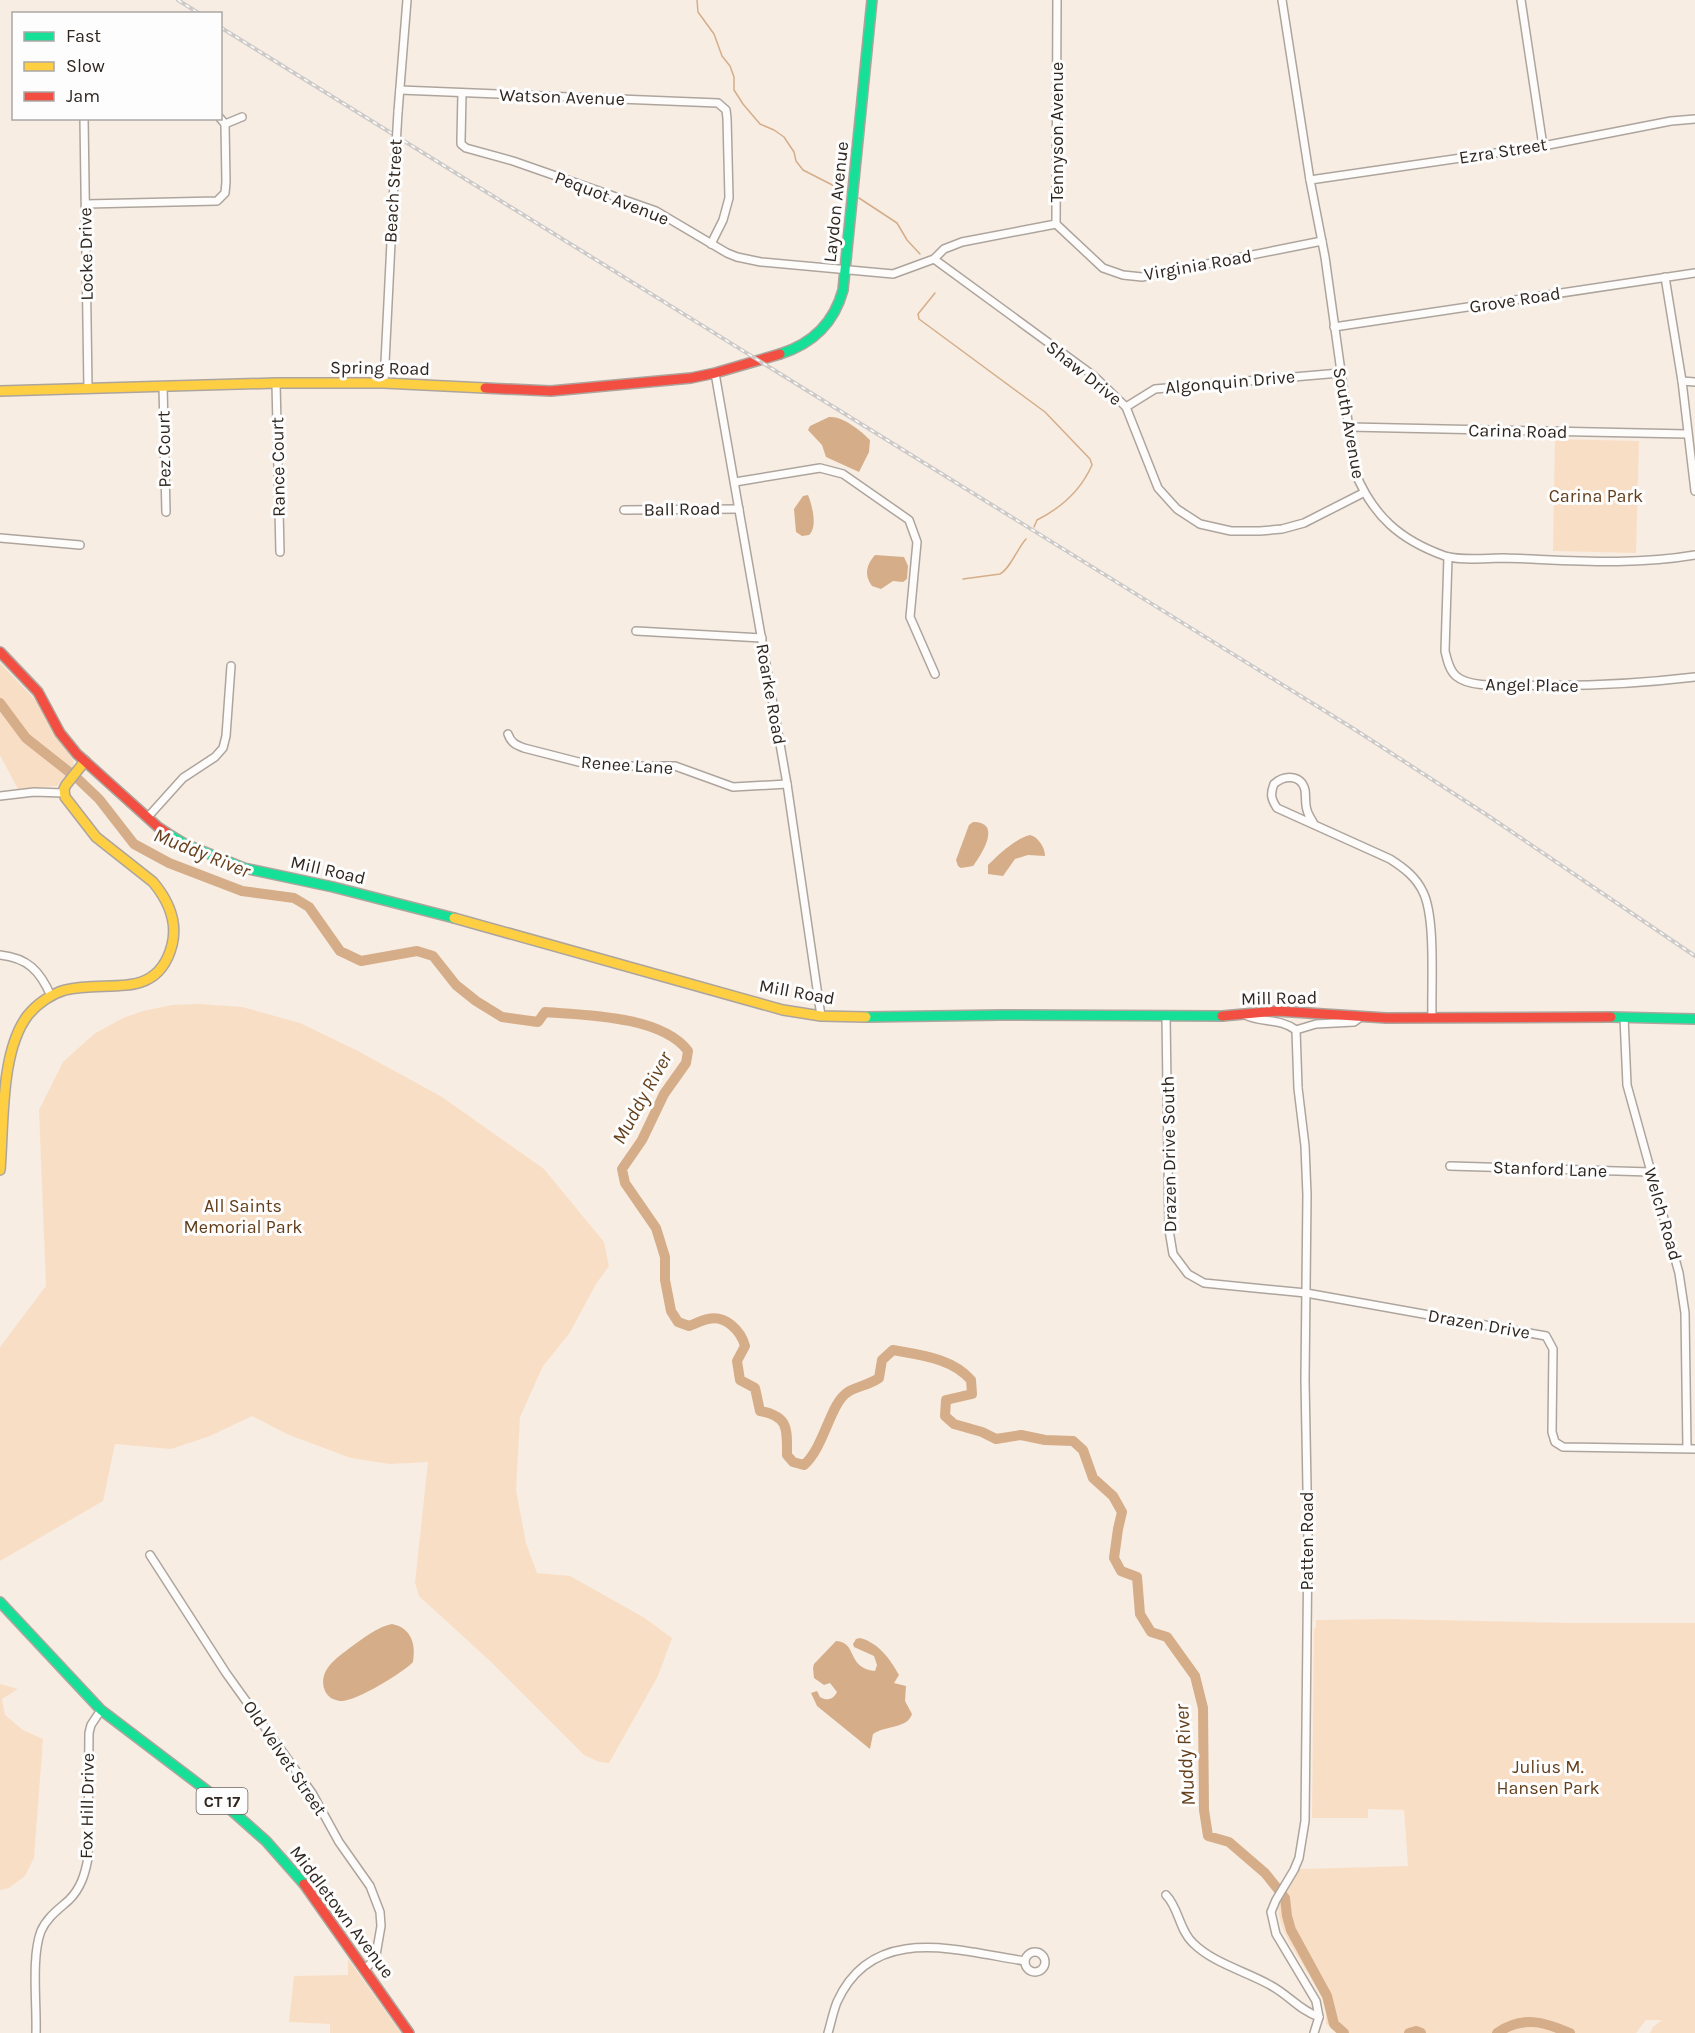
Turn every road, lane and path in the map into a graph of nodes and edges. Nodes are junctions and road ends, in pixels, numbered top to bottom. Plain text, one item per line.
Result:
1 (407, 0) edge
2 (872, 0) edge
3 (1057, 0) edge
4 (1282, 0) edge
5 (1521, 0) edge
6 (400, 90) junction
7 (462, 93) junction
8 (242, 117) dead end
9 (1695, 119) edge
10 (84, 120) edge
11 (223, 121) edge
12 (1543, 146) junction
13 (1310, 180) junction
14 (86, 204) junction
15 (1056, 224) junction
16 (1322, 241) junction
17 (711, 244) junction
18 (934, 259) junction
19 (846, 270) junction
20 (1695, 273) edge
21 (1665, 277) junction
22 (1334, 327) junction
23 (758, 360) joint
24 (715, 373) junction
25 (1340, 373) junction
26 (1682, 381) junction
27 (1695, 382) edge
28 (276, 383) junction
29 (384, 383) junction
30 (163, 387) junction
31 (88, 389) junction
32 (0, 392) edge
33 (1126, 407) junction
34 (1349, 427) junction
35 (1687, 434) junction
36 (735, 482) junction
37 (1695, 491) edge
38 (1363, 493) junction
39 (739, 509) junction
40 (624, 510) dead end
41 (166, 512) dead end
42 (0, 538) edge
43 (80, 545) dead end
44 (280, 552) dead end
45 (1695, 555) edge
46 (1448, 557) junction
47 (636, 631) dead end
48 (762, 638) junction
49 (0, 652) edge
50 (231, 666) dead end
51 (935, 674) dead end
52 (1695, 677) edge
53 (508, 734) dead end
54 (85, 761) junction
55 (787, 784) junction
56 (64, 793) junction
57 (0, 796) edge
58 (147, 818) junction
59 (1314, 824) junction
60 (0, 955) edge
61 (51, 996) junction
62 (1243, 1013) junction
63 (821, 1016) junction
64 (1166, 1016) junction
65 (1362, 1016) junction
66 (1624, 1017) junction
67 (1432, 1018) junction
68 (1695, 1019) edge
69 (1296, 1030) junction
70 (1450, 1166) dead end
71 (0, 1170) edge
72 (1651, 1172) junction
73 (1306, 1293) junction
74 (1687, 1448) junction
75 (1695, 1449) edge
76 (150, 1555) dead end
77 (0, 1602) edge
78 (101, 1710) junction
79 (1166, 1895) dead end
80 (1025, 1960) dead end
81 (365, 1969) junction
82 (1319, 2017) junction
83 (36, 2033) edge
84 (409, 2033) edge
85 (828, 2033) edge
86 (1314, 2033) edge

1 - 6 street, Beach Street
2 - 19 street, Laydon Avenue
3 - 15 street, Tennyson Avenue
4 - 13 street, South Avenue
5 - 12 street
6 - 7 street, Watson Avenue
6 - 29 street, Beach Street, bridge
7 - 17 street, Pequot Avenue
7 - 17 street, Watson Avenue
8 - 11 street
9 - 12 street, Ezra Street
10 - 14 street, Locke Drive
11 - 14 street
12 - 13 street, Ezra Street
13 - 16 street, South Avenue
14 - 31 street, Locke Drive
15 - 16 street, Virginia Road
15 - 18 street, Tennyson Avenue
16 - 22 street, South Avenue
17 - 19 street, Pequot Avenue
18 - 19 street, Tennyson Avenue
18 - 33 street, Shaw Drive
19 - 23 street, Laydon Avenue
20 - 21 street, Grove Road
21 - 22 street, Grove Road
21 - 26 street
22 - 25 street, South Avenue
23 - 24 street, Spring Road
24 - 29 street, Spring Road
24 - 36 street, Roarke Road
25 - 33 street, Algonquin Drive
25 - 34 street, South Avenue
26 - 27 street
26 - 35 street
28 - 29 street, Spring Road
28 - 30 street, Spring Road
28 - 44 street, Rance Court
30 - 31 street, Spring Road
30 - 41 street, Pez Court
31 - 32 street, Spring Road
33 - 38 street, Shaw Drive
34 - 35 street, Carina Road
34 - 38 street, South Avenue
35 - 37 street
36 - 39 street, Roarke Road
36 - 51 street
38 - 46 street, South Avenue
39 - 40 street, Ball Road
39 - 48 street, Roarke Road
42 - 43 street
45 - 46 street, South Avenue
46 - 52 street, Angel Place
47 - 48 street
48 - 55 street, Roarke Road
49 - 54 street, Mill Road
50 - 58 street
53 - 55 street, Renee Lane
54 - 56 street
54 - 58 street, Mill Road
55 - 63 street, Roarke Road
56 - 57 street
56 - 61 street
58 - 63 street, Mill Road
59 - 59 street
59 - 67 street
60 - 61 street
61 - 71 street
62 - 64 street, Mill Road
62 - 65 street, Mill Road
62 - 69 street
63 - 64 street, Mill Road
64 - 73 street, Drazen Drive South
65 - 67 street, Mill Road
65 - 69 street
66 - 67 street, Mill Road
66 - 68 street, Mill Road
66 - 72 street, Welch Road
69 - 73 street, Patten Road
70 - 72 street, Stanford Lane
72 - 74 street, Welch Road
73 - 74 street, Drazen Drive
73 - 82 street, Patten Road
74 - 75 street, Drazen Drive
76 - 81 street, Old Velvet Street
77 - 78 street, Middletown Avenue / CT 17
78 - 81 street, Middletown Avenue / CT 17
78 - 83 street, Fox Hill Drive
79 - 82 street
80 - 85 street
81 - 84 street, Middletown Avenue / CT 17
82 - 86 street

